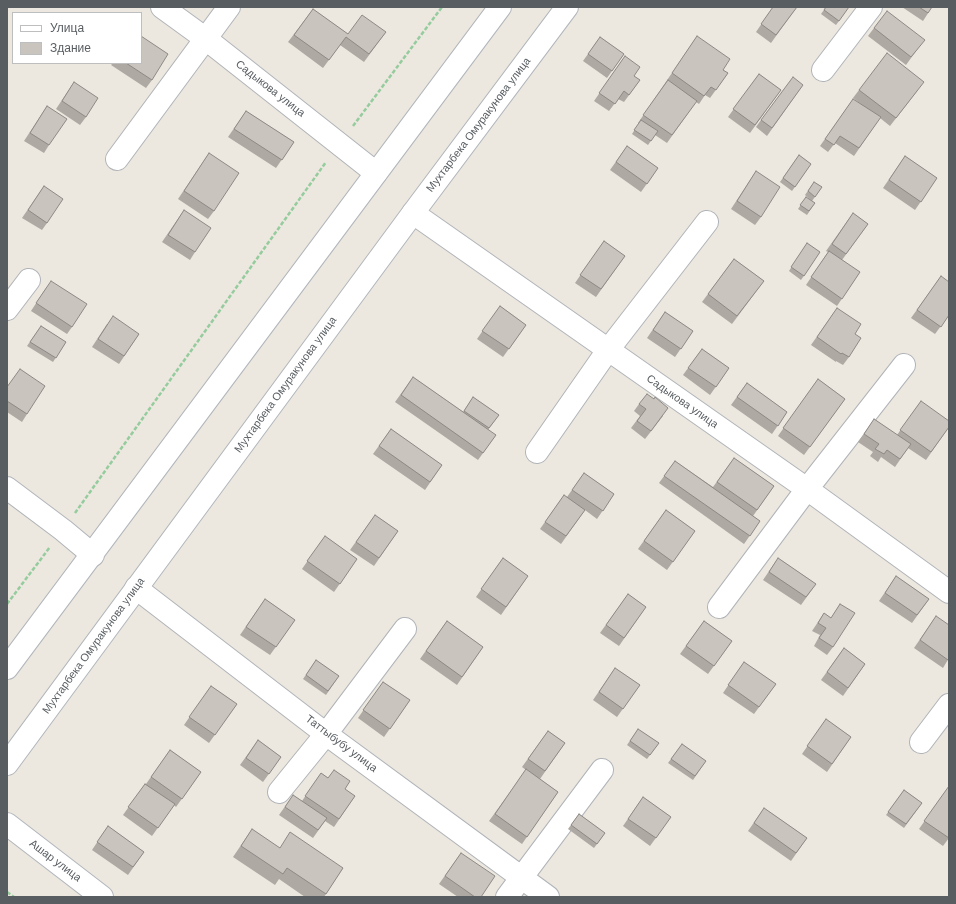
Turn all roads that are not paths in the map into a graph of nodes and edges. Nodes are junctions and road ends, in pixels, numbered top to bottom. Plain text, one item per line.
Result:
1 (162, 7) edge
2 (229, 7) edge
3 (500, 7) edge
4 (567, 7) edge
5 (871, 7) edge
6 (206, 39) junction
7 (823, 70) dead end
8 (117, 159) dead end
9 (376, 173) junction
10 (413, 213) junction
11 (707, 222) dead end
12 (29, 280) dead end
13 (7, 309) edge
14 (608, 350) junction
15 (904, 365) dead end
16 (537, 452) dead end
17 (7, 488) edge
18 (807, 489) junction
19 (93, 555) junction
20 (136, 588) junction
21 (949, 592) edge
22 (719, 607) dead end
23 (405, 629) dead end
24 (7, 668) edge
25 (949, 705) edge
26 (326, 734) junction
27 (921, 742) dead end
28 (7, 764) edge
29 (602, 770) dead end
30 (279, 792) dead end
31 (7, 824) edge
32 (522, 878) junction
33 (102, 897) edge
34 (507, 897) edge
35 (548, 897) edge

1 - 6 street, Садыкова улица
2 - 6 street
3 - 9 street
4 - 10 street, Мухтарбека Омуракунова улица
5 - 7 street
6 - 8 street
6 - 9 street, Садыкова улица
9 - 19 street
10 - 14 street, Садыкова улица
10 - 20 street, Мухтарбека Омуракунова улица
11 - 14 street
12 - 13 street
14 - 16 street
14 - 18 street, Садыкова улица
15 - 18 street
17 - 19 street
18 - 21 street, Садыкова улица
18 - 22 street
19 - 24 street
20 - 26 street, Таттыбубу улица
20 - 28 street, Мухтарбека Омуракунова улица
23 - 26 street
25 - 27 street
26 - 30 street
26 - 32 street, Таттыбубу улица
29 - 32 street
31 - 33 street, Ашар улица
32 - 34 street
32 - 35 street, Таттыбубу улица

